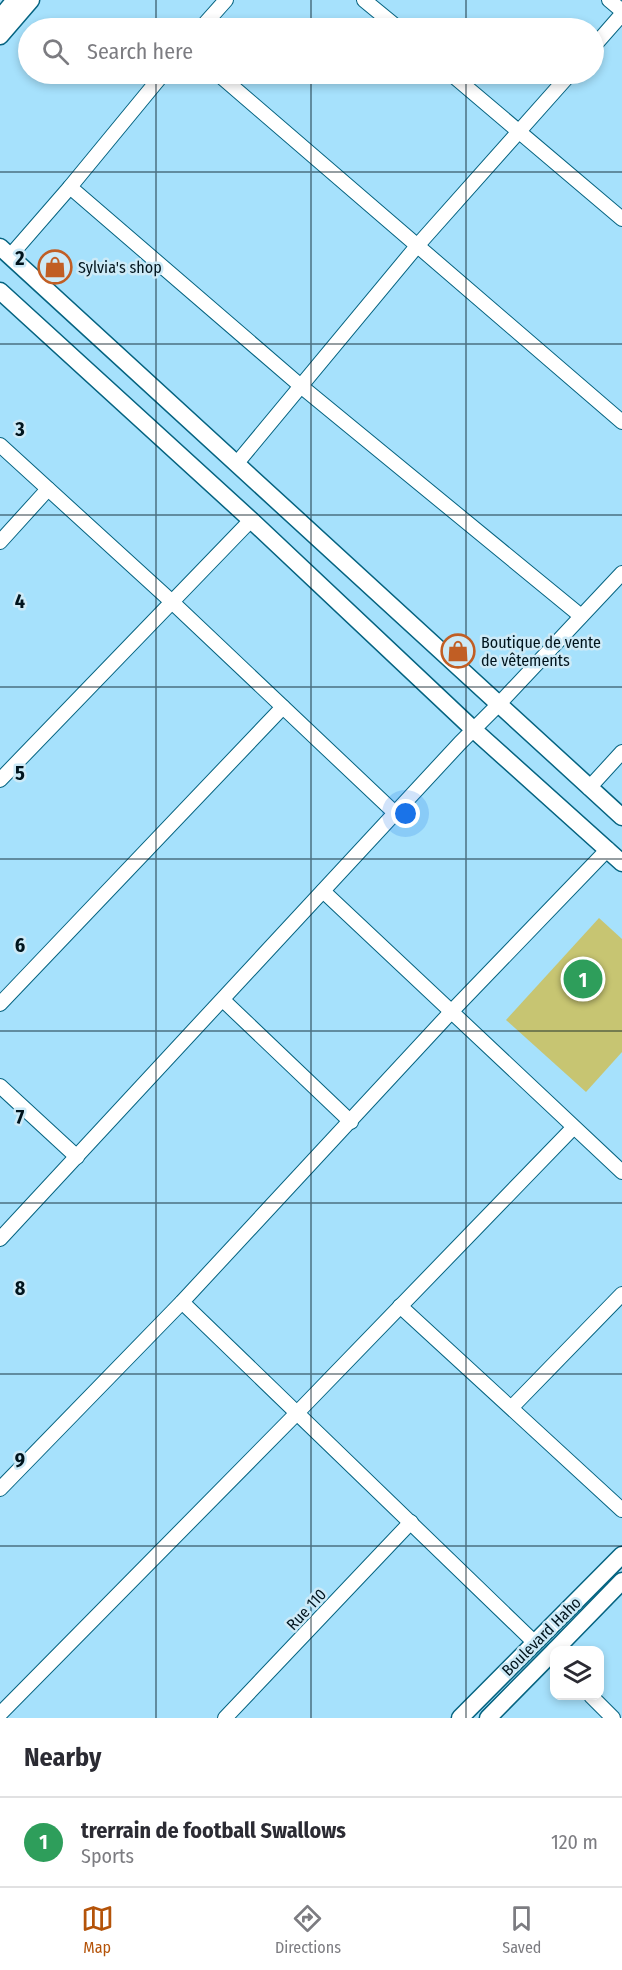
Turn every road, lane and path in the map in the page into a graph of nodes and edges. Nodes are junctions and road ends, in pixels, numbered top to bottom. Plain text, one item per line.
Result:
1 (15, 0) edge
2 (31, 0) edge
3 (226, 0) edge
4 (364, 0) edge
5 (609, 0) edge
6 (622, 12) edge
7 (0, 18) edge
8 (210, 18) edge
9 (386, 18) edge
10 (604, 34) edge
11 (0, 36) edge
12 (155, 84) edge
13 (230, 84) edge
14 (463, 84) edge
15 (561, 84) edge
16 (519, 132) junction
17 (70, 187) junction
18 (622, 219) edge
19 (417, 246) junction
20 (5, 251) edge
21 (2, 298) edge
22 (302, 387) junction
23 (622, 422) edge
24 (0, 445) edge
25 (237, 463) junction
26 (48, 489) junction
27 (251, 520) junction
28 (0, 542) edge
29 (622, 573) edge
30 (171, 601) junction
31 (581, 615) junction
32 (498, 705) junction
33 (283, 707) junction
34 (474, 730) junction
35 (622, 752) edge
36 (0, 780) edge
37 (589, 788) junction
38 (395, 813) junction
39 (622, 817) edge
40 (608, 849) junction
41 (622, 863) edge
42 (323, 891) junction
43 (223, 1000) junction
44 (0, 1004) edge
45 (451, 1012) junction
46 (0, 1086) edge
47 (351, 1122) junction
48 (573, 1128) junction
49 (77, 1157) junction
50 (622, 1172) edge
51 (0, 1239) edge
52 (622, 1294) edge
53 (182, 1302) junction
54 (400, 1306) junction
55 (512, 1407) junction
56 (296, 1414) junction
57 (0, 1489) edge
58 (622, 1510) edge
59 (411, 1522) junction
60 (622, 1555) edge
61 (622, 1581) edge
62 (534, 1642) junction
63 (561, 1646) edge
64 (550, 1658) edge
65 (596, 1700) edge
66 (0, 1714) edge
67 (225, 1718) edge
68 (460, 1718) edge
69 (488, 1718) edge
70 (613, 1718) edge

1 - 7 main road
2 - 11 main road
3 - 8 street
4 - 9 street
5 - 6 street
6 - 10 street
12 - 17 street
13 - 19 street
14 - 16 street
15 - 16 street
16 - 18 street
16 - 19 street
17 - 20 street
17 - 22 street
19 - 22 street
19 - 23 street
20 - 25 main road
21 - 27 main road
22 - 25 street
22 - 31 street
24 - 26 street
25 - 32 main road
26 - 28 street
26 - 30 street
27 - 30 street
27 - 34 main road
29 - 31 street
30 - 33 street
30 - 36 street
31 - 32 street
32 - 34 street
32 - 37 main road
33 - 38 street
33 - 44 street
34 - 38 street
34 - 40 main road
35 - 37 street
37 - 39 main road
38 - 42 street
40 - 41 main road
40 - 45 street
42 - 43 street
42 - 45 street
43 - 47 street
43 - 49 street
45 - 47 street
45 - 48 street
46 - 49 street
47 - 53 street
48 - 50 street
48 - 54 street
49 - 51 street
52 - 55 street
53 - 56 street
53 - 57 street
54 - 55 street
54 - 56 street
55 - 58 street
56 - 59 street
56 - 66 street
59 - 62 street
59 - 67 street, Rue 110
60 - 62 main road, Boulevard Haho
61 - 63 main road, Boulevard Haho
62 - 68 main road, Boulevard Haho
64 - 69 main road, Boulevard Haho
65 - 70 street

